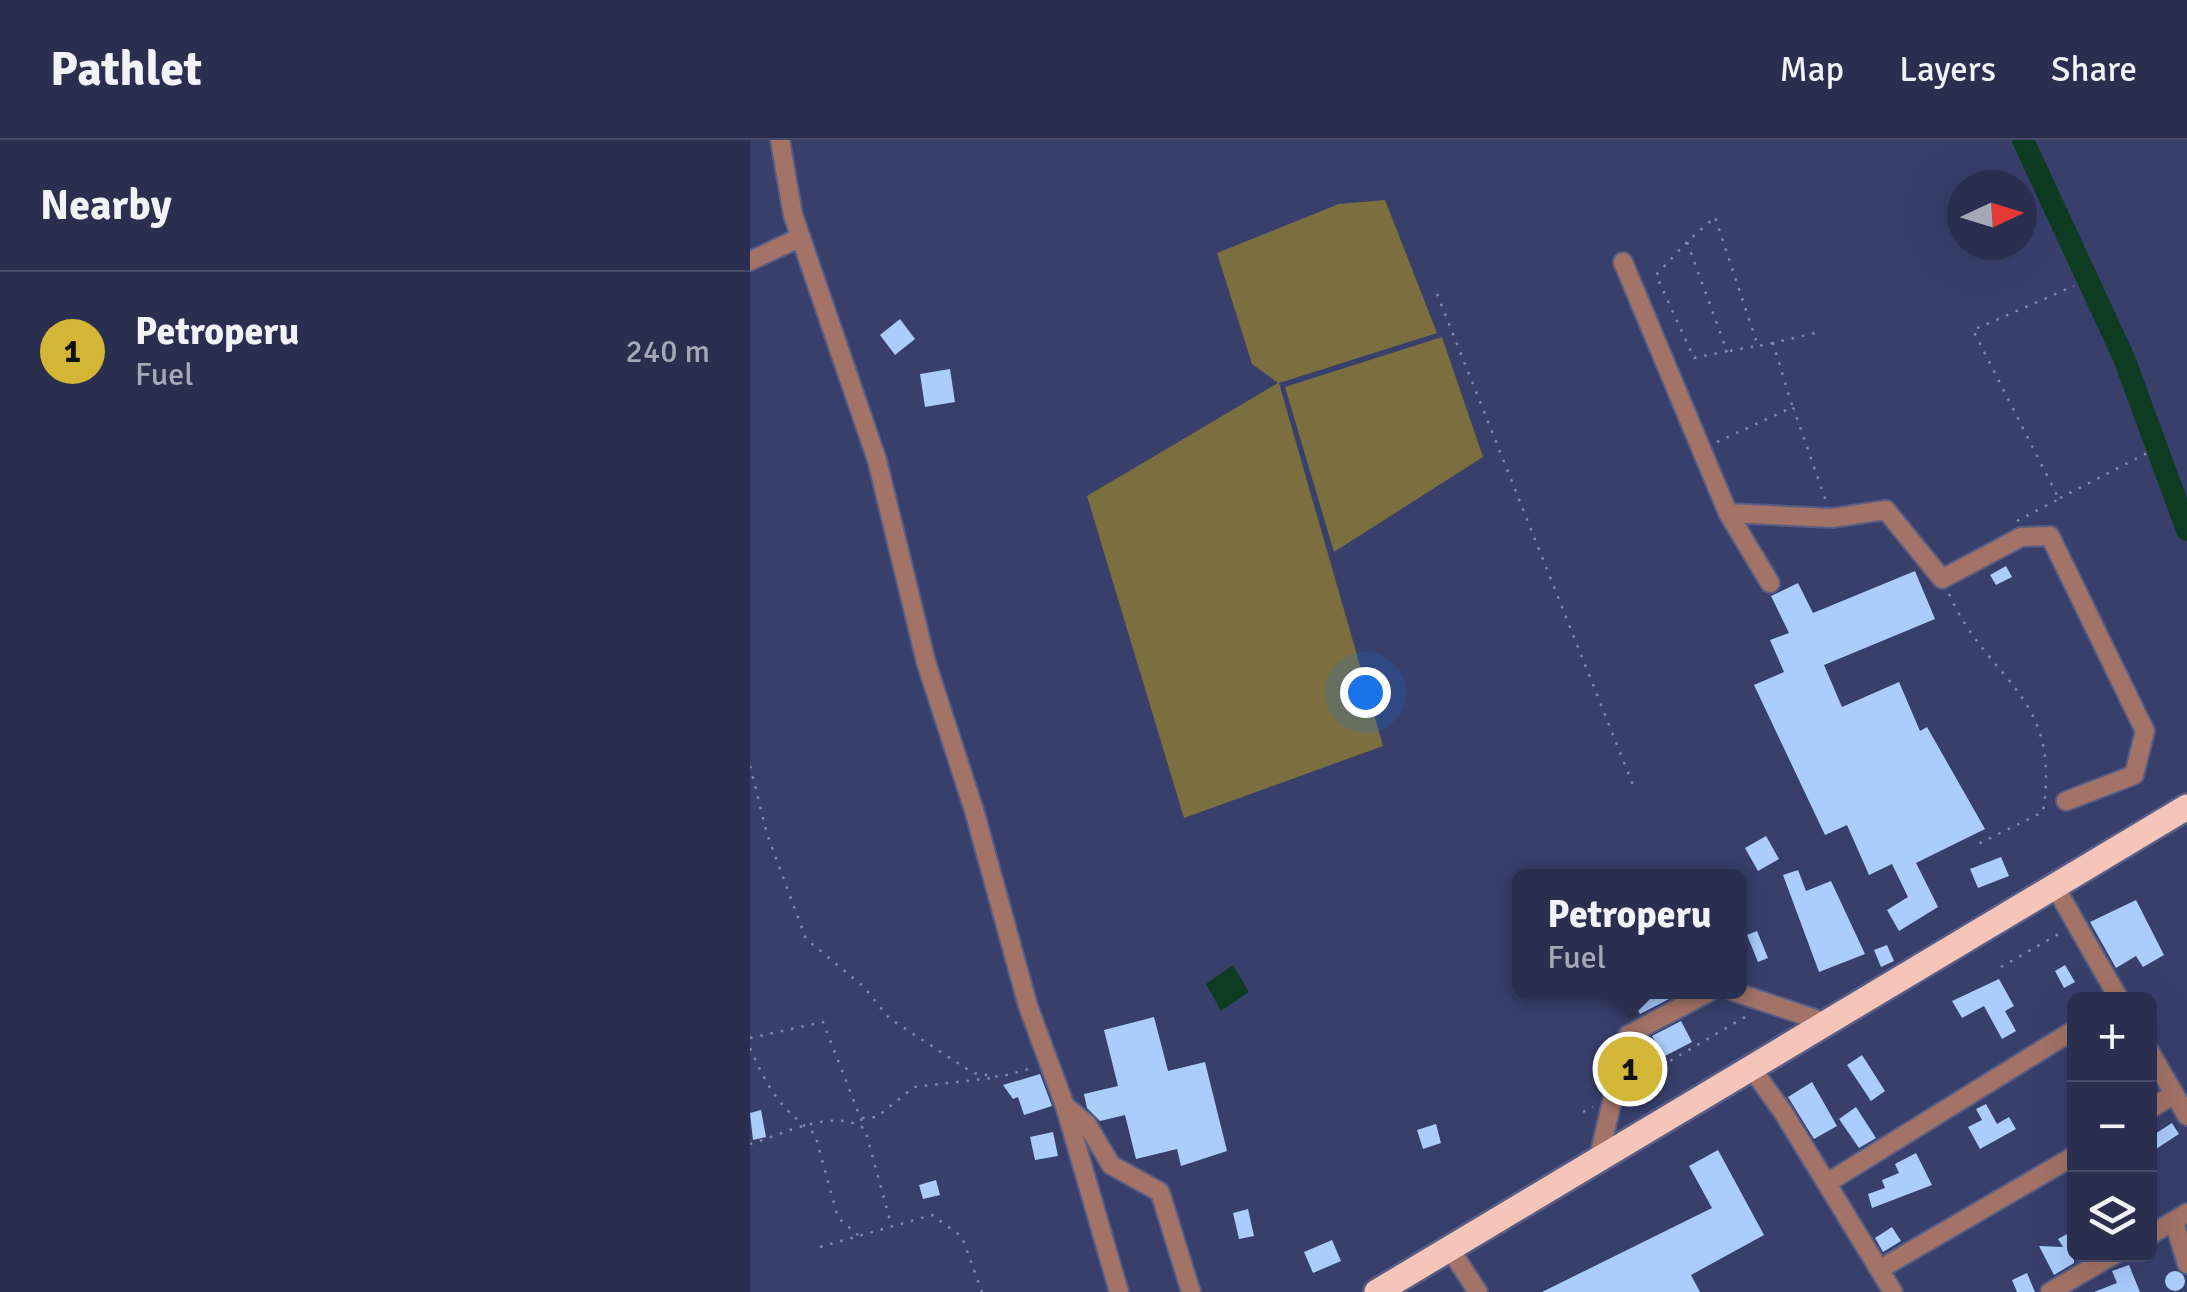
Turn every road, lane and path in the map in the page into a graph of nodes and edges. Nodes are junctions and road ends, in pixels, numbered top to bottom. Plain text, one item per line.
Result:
1 (780, 140) edge
2 (801, 237) junction
3 (1687, 242) junction
4 (750, 261) edge
5 (1624, 262) dead end
6 (2074, 286) dead end
7 (1437, 294) dead end
8 (1820, 332) dead end
9 (1773, 343) junction
10 (1758, 346) junction
11 (1726, 351) junction
12 (1793, 407) junction
13 (1702, 449) junction
14 (2149, 452) dead end
15 (2059, 499) junction
16 (1728, 513) junction
17 (1832, 518) junction
18 (2011, 524) dead end
19 (1942, 579) junction
20 (1770, 583) dead end
21 (750, 766) edge
22 (1633, 785) dead end
23 (2066, 801) dead end
24 (2187, 807) edge
25 (1978, 844) dead end
26 (2054, 885) junction
27 (2076, 924) junction
28 (2000, 968) dead end
29 (2114, 992) edge
30 (1747, 996) edge
31 (1696, 999) edge
32 (1745, 1018) dead end
33 (1824, 1022) junction
34 (2067, 1034) edge
35 (750, 1038) edge
36 (750, 1048) edge
37 (1048, 1064) junction
38 (2157, 1064) edge
39 (1750, 1066) junction
40 (1000, 1076) junction
41 (1613, 1094) junction
42 (2174, 1094) junction
43 (2157, 1105) edge
44 (1065, 1106) junction
45 (1583, 1112) dead end
46 (2187, 1116) edge
47 (860, 1118) junction
48 (807, 1128) junction
49 (865, 1129) junction
50 (750, 1144) edge
51 (1598, 1160) junction
52 (2067, 1160) edge
53 (1827, 1183) junction
54 (2180, 1217) edge
55 (891, 1224) junction
56 (2157, 1230) edge
57 (858, 1235) junction
58 (820, 1247) dead end
59 (1450, 1248) junction
60 (2101, 1262) edge
61 (2187, 1264) edge
62 (1880, 1269) junction
63 (1383, 1291) edge
64 (982, 1292) edge
65 (1119, 1292) edge
66 (1190, 1292) edge
67 (1478, 1292) edge
68 (1893, 1292) edge
69 (2050, 1292) edge

1 - 2 street
2 - 4 street
2 - 37 street
3 - 10 path
3 - 11 path
3 - 11 path
5 - 13 street
6 - 15 path
7 - 22 path
8 - 9 path
9 - 10 path
9 - 12 path
10 - 11 path
12 - 13 path
12 - 17 path
13 - 16 street
14 - 15 path
15 - 18 path
16 - 17 street
16 - 20 street
17 - 19 street
19 - 23 street
19 - 25 path
21 - 40 path
24 - 26 highway
26 - 27 street
26 - 33 highway
27 - 28 path
27 - 29 street
30 - 33 street
31 - 41 street
32 - 41 path
33 - 39 highway
34 - 53 street
35 - 47 path
36 - 48 path
37 - 40 path
37 - 44 street
38 - 42 street
39 - 51 highway
39 - 53 street
40 - 47 path
41 - 45 path
41 - 51 street
42 - 43 street
42 - 46 street
44 - 65 street
44 - 66 street
47 - 49 path
48 - 49 path
48 - 50 path
48 - 57 path
49 - 55 path
51 - 59 highway
52 - 62 street
53 - 62 street
54 - 56 street
54 - 61 street
55 - 57 path
55 - 64 path
57 - 58 path
59 - 63 highway
59 - 67 street
60 - 69 street
62 - 68 street

